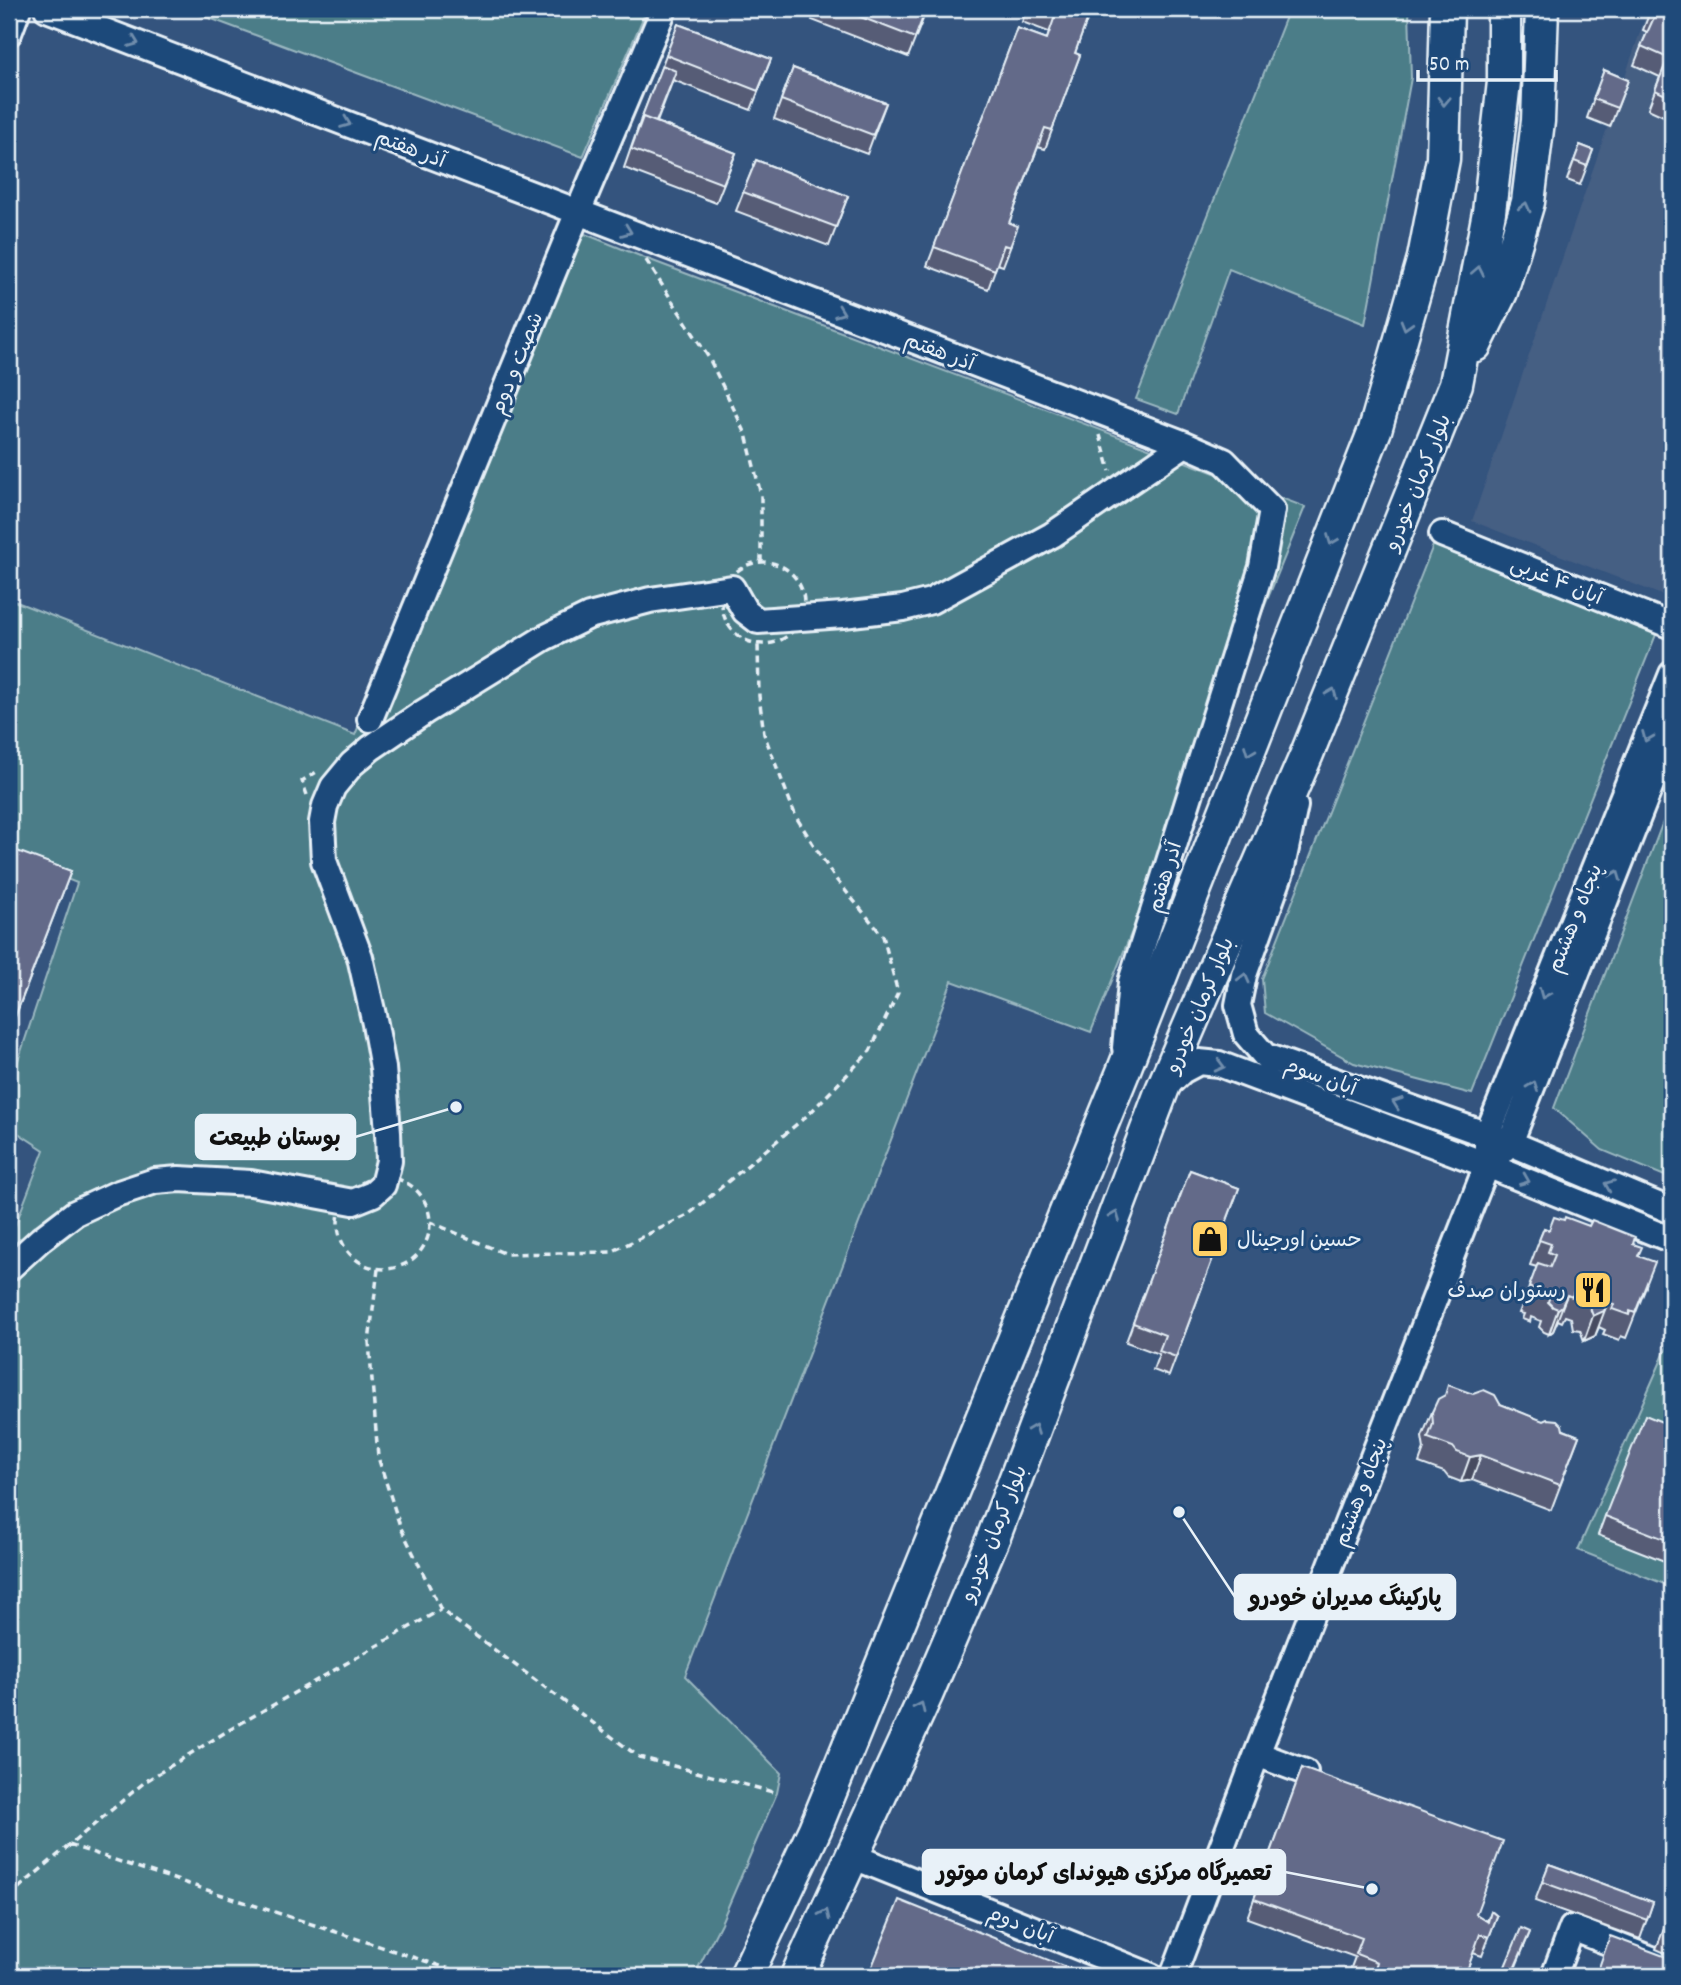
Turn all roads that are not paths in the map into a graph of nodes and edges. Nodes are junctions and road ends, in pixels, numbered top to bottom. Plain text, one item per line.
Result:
1 (18, 9) edge
2 (47, 9) edge
3 (664, 9) edge
4 (1447, 9) edge
5 (1504, 9) edge
6 (1542, 9) edge
7 (9, 33) edge
8 (578, 212) junction
9 (1456, 384) junction
10 (1185, 444) junction
11 (1442, 534) dead end
12 (1672, 626) edge
13 (1672, 674) edge
14 (370, 719) dead end
15 (1672, 731) edge
16 (1306, 756) junction
17 (1123, 1072) junction
18 (1162, 1090) junction
19 (1499, 1139) junction
20 (1488, 1165) junction
21 (1672, 1211) edge
22 (1672, 1240) edge
23 (9, 1268) edge
24 (1257, 1754) junction
25 (1305, 1772) edge
26 (852, 1856) junction
27 (1672, 1967) edge
28 (746, 1976) edge
29 (797, 1976) edge
30 (1151, 1976) edge
31 (1173, 1976) edge
32 (1553, 1976) edge

1 - 7 street
2 -> 8 street, آذر هفتم
3 - 8 street, شصت و دوم
4 -> 17 main road
9 -> 5 main road, بلوار کرمان خودرو
9 -> 6 main road
8 -> 10 street, آذر هفتم
8 - 14 street, شصت و دوم
16 -> 9 main road, بلوار کرمان خودرو
10 - 17 street, آذر هفتم
10 - 23 street
11 - 12 street, آبان ۴ غربی
13 -> 19 street, پنجاه و هشتم
19 -> 15 street, پنجاه و هشتم
16 - 18 main road, بلوار کرمان خودرو
19 -> 16 street, آبان سوم
17 - 28 main road
18 -> 20 street, آبان سوم
26 -> 18 main road, بلوار کرمان خودرو
19 - 20 street, پنجاه و هشتم
21 -> 19 street, آبان سوم
20 -> 22 street, آبان سوم
20 - 24 street, پنجاه و هشتم
24 - 25 street
24 - 31 street, پنجاه و هشتم
29 -> 26 main road, بلوار کرمان خودرو
26 - 30 street, آبان دوم
27 - 32 street

